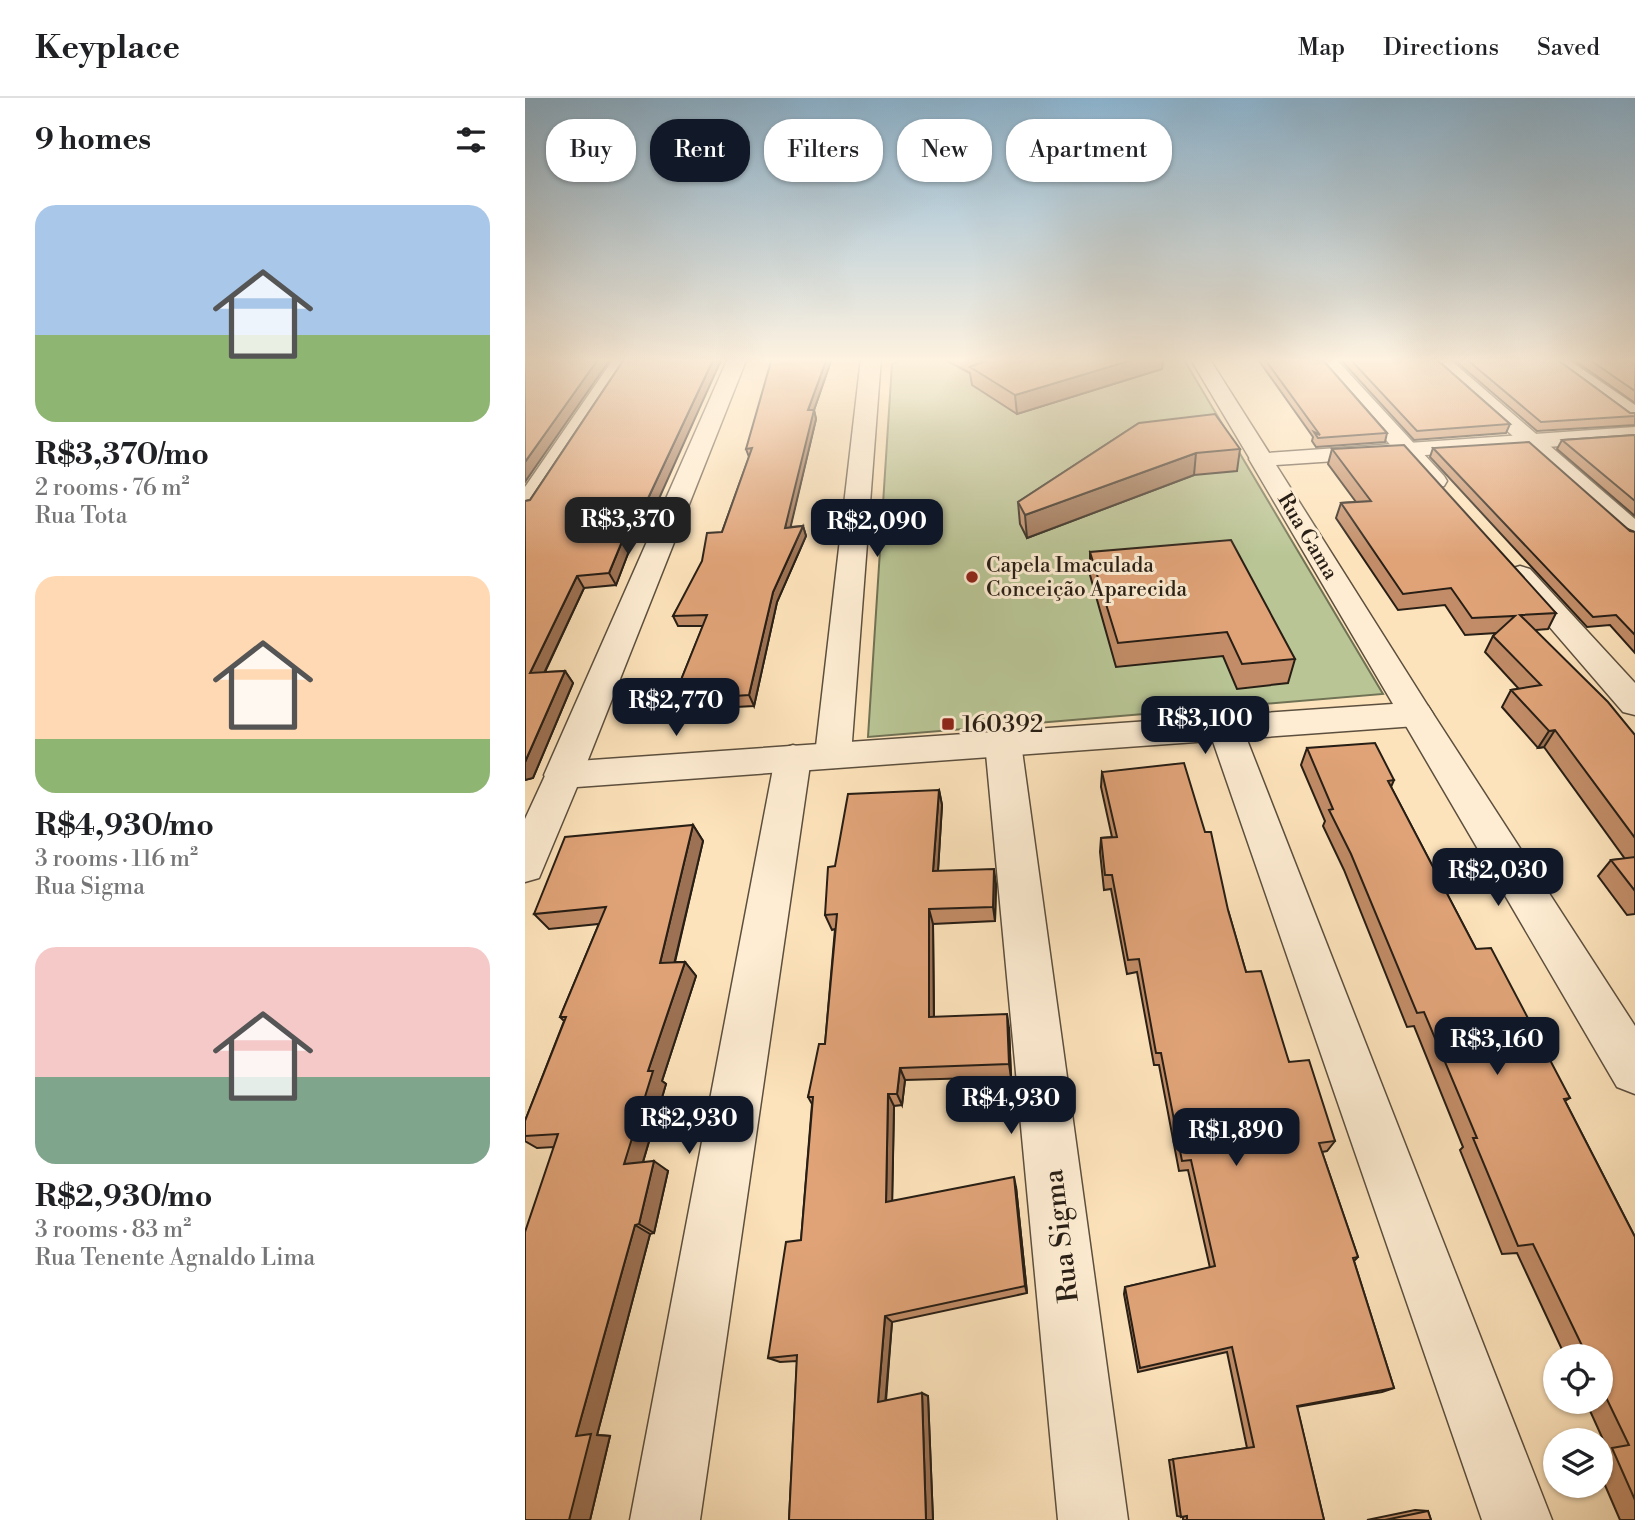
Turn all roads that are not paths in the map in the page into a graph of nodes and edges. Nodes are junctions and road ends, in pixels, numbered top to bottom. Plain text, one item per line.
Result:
1 (579, 424) edge
2 (710, 424) edge
3 (865, 424) edge
4 (1240, 424) edge
5 (1385, 424) edge
6 (1510, 424) edge
7 (1635, 434) edge
8 (1529, 441) junction
9 (1407, 449) junction
10 (1261, 459) junction
11 (1450, 497) edge
12 (525, 505) edge
13 (1635, 533) edge
14 (1505, 559) edge
15 (1635, 704) edge
16 (1416, 714) junction
17 (1225, 727) junction
18 (1003, 743) junction
19 (833, 755) junction
20 (793, 758) junction
21 (563, 775) junction
22 (525, 866) edge
23 (1635, 1070) edge
24 (665, 1520) edge
25 (1093, 1520) edge
26 (1517, 1520) edge

1 - 12 street
2 - 21 street
3 - 19 street
4 - 10 street, Rua Gama
5 - 9 street
6 - 8 street
7 - 8 street
8 - 9 street
8 - 13 street
9 - 10 street
9 - 11 street
10 - 16 street, Rua Gama
14 - 15 street
16 - 17 street
16 - 23 street, Rua Gama
17 - 18 street
17 - 26 street
18 - 19 street
18 - 25 street, Rua Sigma
19 - 20 street
20 - 21 street
20 - 24 street
21 - 22 street

